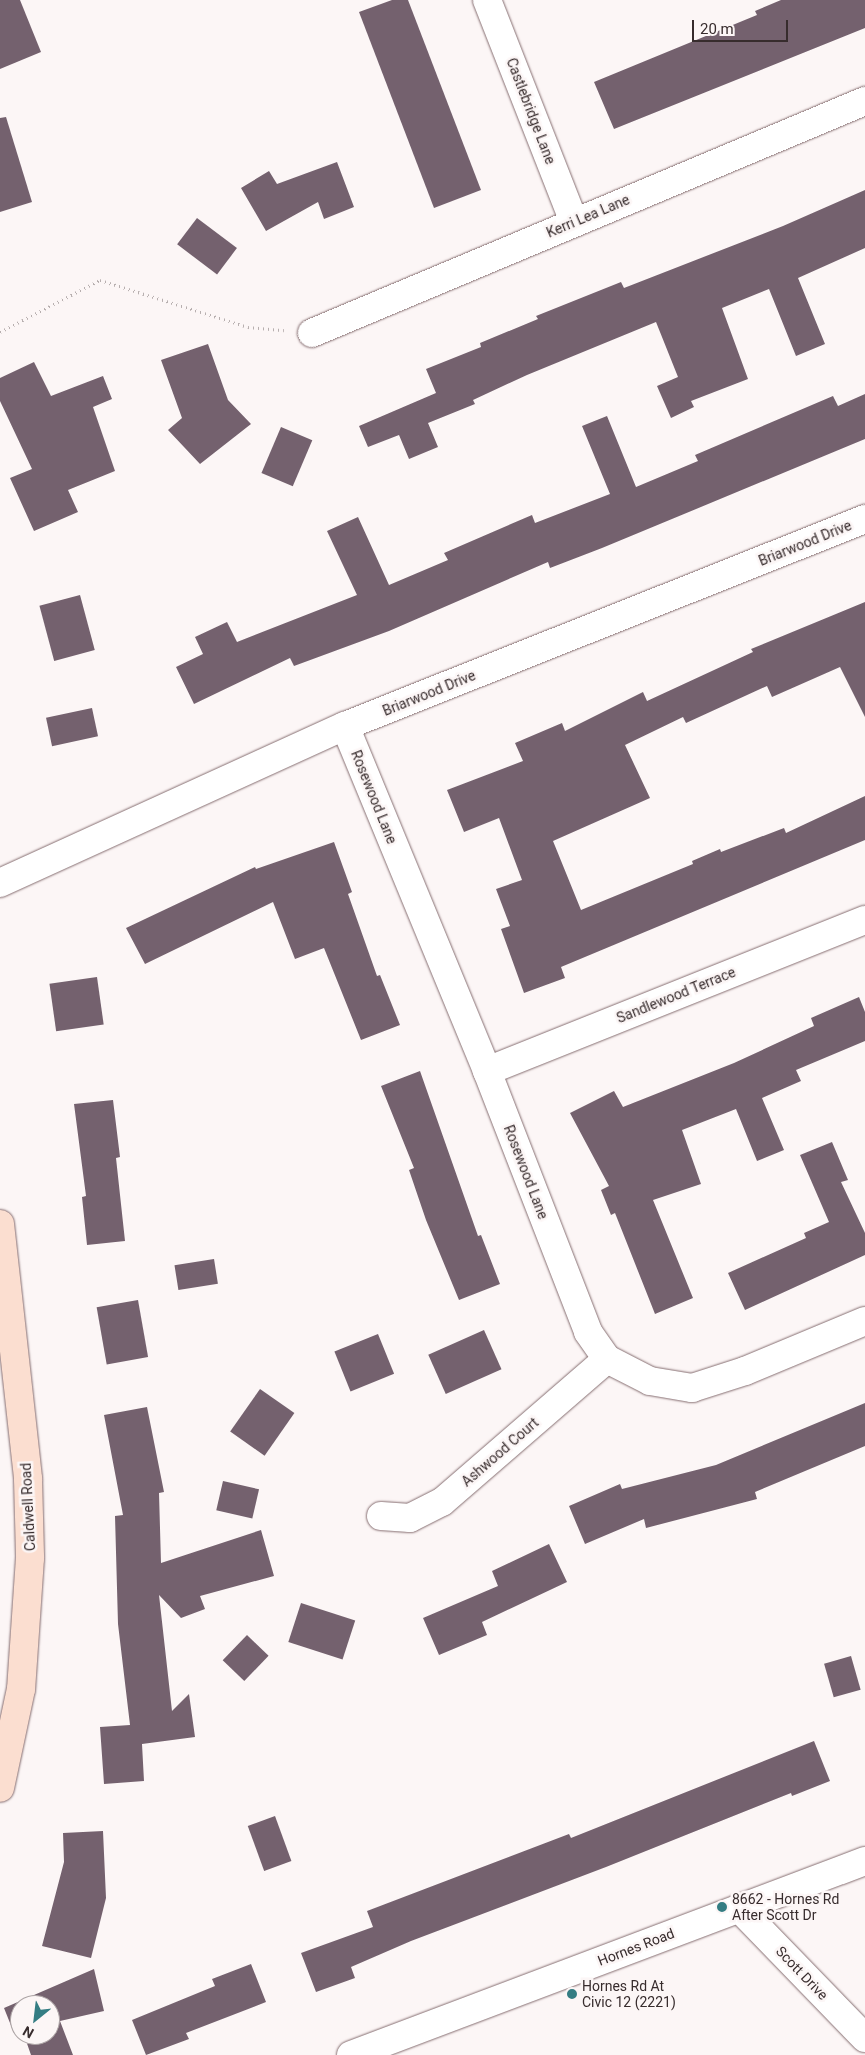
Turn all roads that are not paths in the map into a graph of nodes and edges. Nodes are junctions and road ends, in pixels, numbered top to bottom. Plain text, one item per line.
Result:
1 (487, 0) edge
2 (865, 101) edge
3 (574, 222) junction
4 (312, 333) road end
5 (865, 519) edge
6 (345, 726) junction
7 (0, 883) edge
8 (865, 920) edge
9 (487, 1071) junction
10 (0, 1224) edge
11 (865, 1321) edge
12 (607, 1359) junction
13 (381, 1516) dead end
14 (0, 1788) edge
15 (865, 1861) edge
16 (740, 1908) junction
17 (865, 2038) edge
18 (351, 2055) edge

1 - 3 street, Castlebridge Lane
2 - 3 street, Kerri Lea Lane
3 - 4 street, Kerri Lea Lane
5 - 6 street, Briarwood Drive
6 - 7 street, Briarwood Drive
6 - 9 street, Rosewood Lane
8 - 9 street, Sandlewood Terrace
9 - 12 street, Rosewood Lane
10 - 14 street, Caldwell Road
11 - 12 street, Rosewood Lane
12 - 13 street, Ashwood Court
15 - 16 street, Hornes Road
16 - 17 street, Scott Drive
16 - 18 street, Hornes Road

